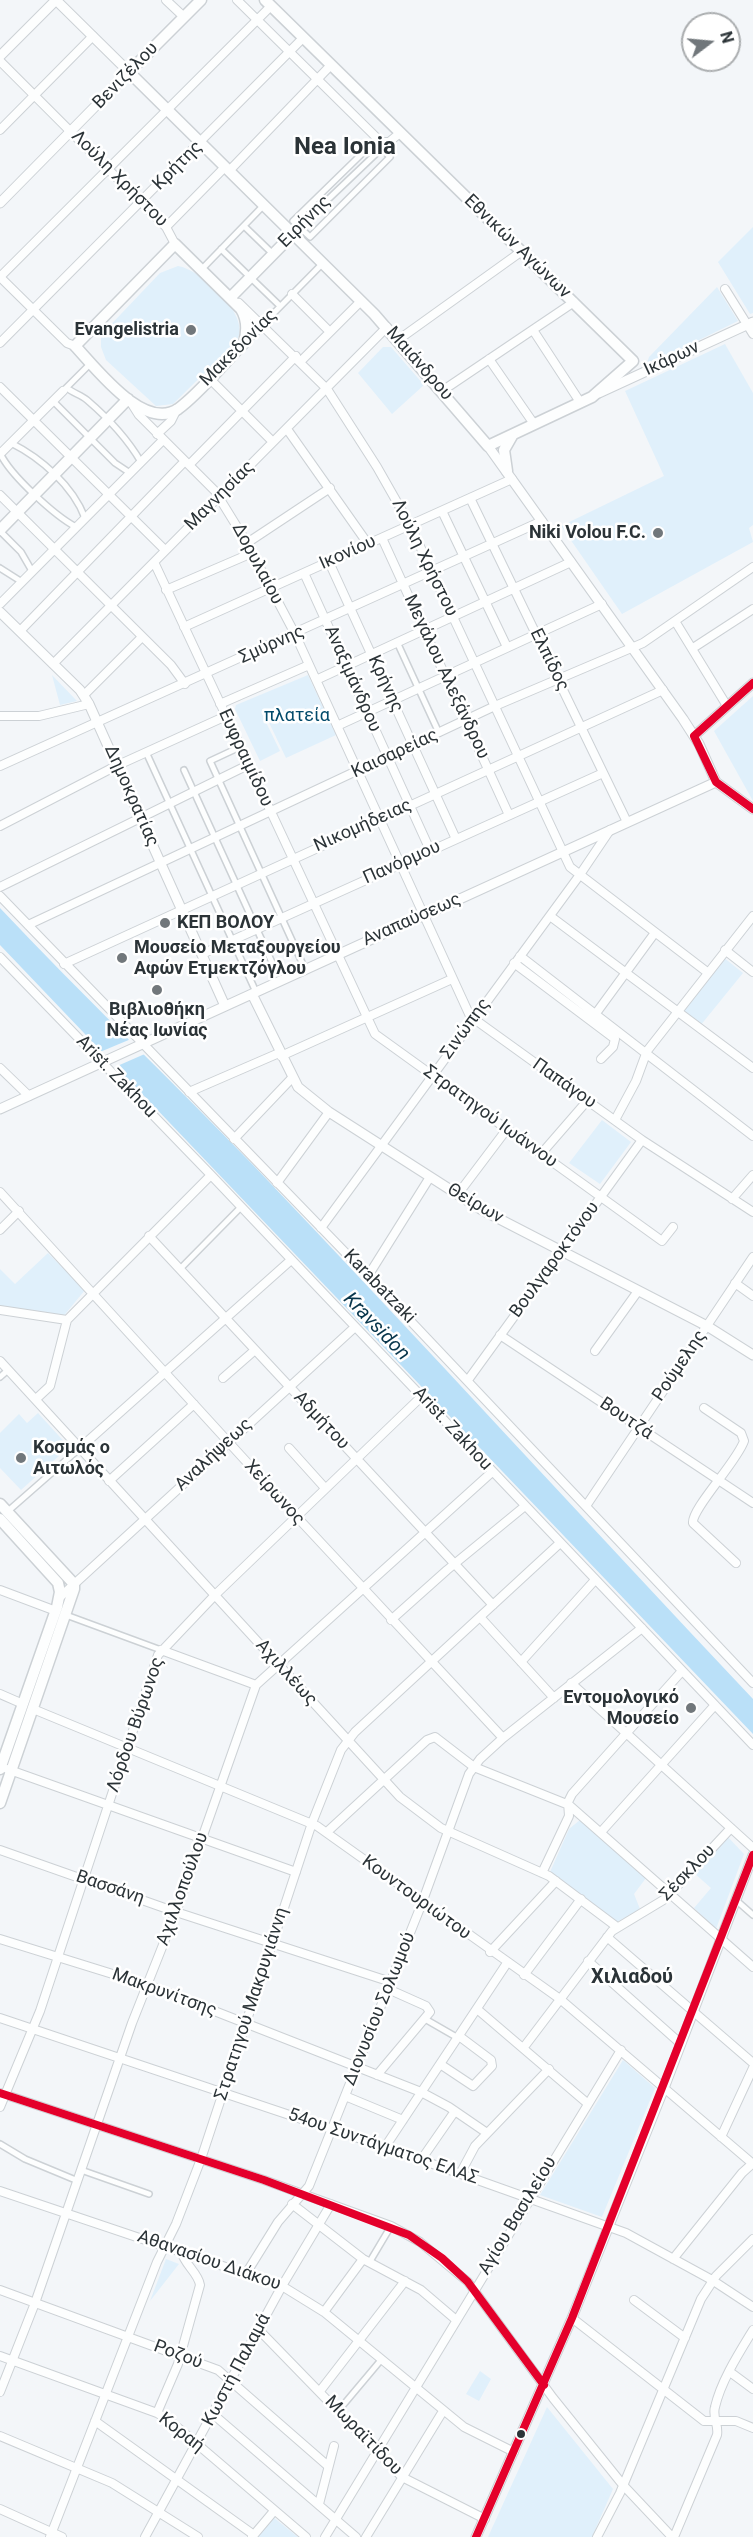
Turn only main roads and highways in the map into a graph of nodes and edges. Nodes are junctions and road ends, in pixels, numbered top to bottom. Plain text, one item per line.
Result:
1 (201, 0) edge
2 (268, 3) edge
3 (129, 72) joint
4 (296, 230) junction
5 (231, 299) junction
6 (244, 343) joint
7 (75, 346) joint
8 (633, 361) joint
9 (130, 402) junction
10 (518, 432) junction
11 (488, 446) joint
12 (510, 475) road end
13 (0, 531) edge
14 (2, 1516) edge
15 (61, 1613) junction
16 (3, 1768) edge
17 (0, 1803) edge

1 - 3 main road, Βενιζέλου
2 - 8 main road, Εθνικών Αγώνων
3 - 4 main road, Μαιάνδρου
4 - 5 main road, Ειρήνης
4 - 11 main road, Μαιάνδρου
5 - 6 main road, Λούλη Χρήστου
5 - 7 main road, Λούλη Χρήστου
6 - 9 main road, Μακεδονίας
7 - 9 main road, Δορυλαίου
8 - 10 main road, Ικάρων
9 - 13 main road
10 - 11 main road, Ικάρων
10 - 12 main road
14 - 15 main road
14 - 15 main road
15 - 16 main road
16 - 17 main road

